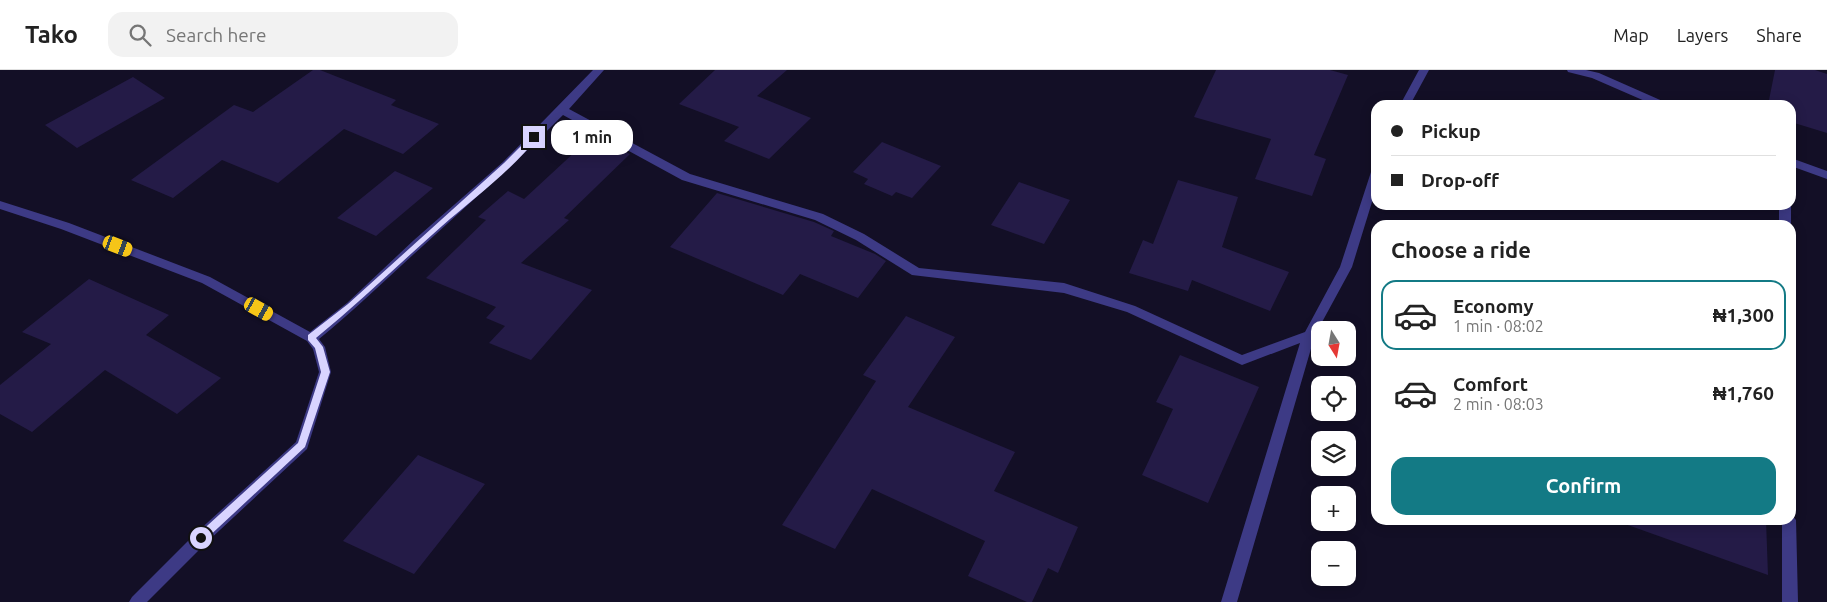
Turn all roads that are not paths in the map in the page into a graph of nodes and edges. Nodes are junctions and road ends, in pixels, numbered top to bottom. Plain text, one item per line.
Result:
1 (599, 70) edge
2 (1424, 70) edge
3 (1572, 70) edge
4 (1409, 100) edge
5 (1652, 100) edge
6 (562, 110) junction
7 (1796, 164) edge
8 (1827, 175) edge
9 (1371, 188) edge
10 (0, 205) edge
11 (1309, 335) junction
12 (311, 338) junction
13 (1789, 525) edge
14 (137, 602) edge
15 (1229, 602) edge
16 (1790, 602) edge

1 - 6 street
2 - 4 street
3 - 5 street
6 - 11 street
6 - 12 street
7 - 8 street
9 - 11 street
10 - 12 street
11 - 15 street
12 - 14 street
13 - 16 street

